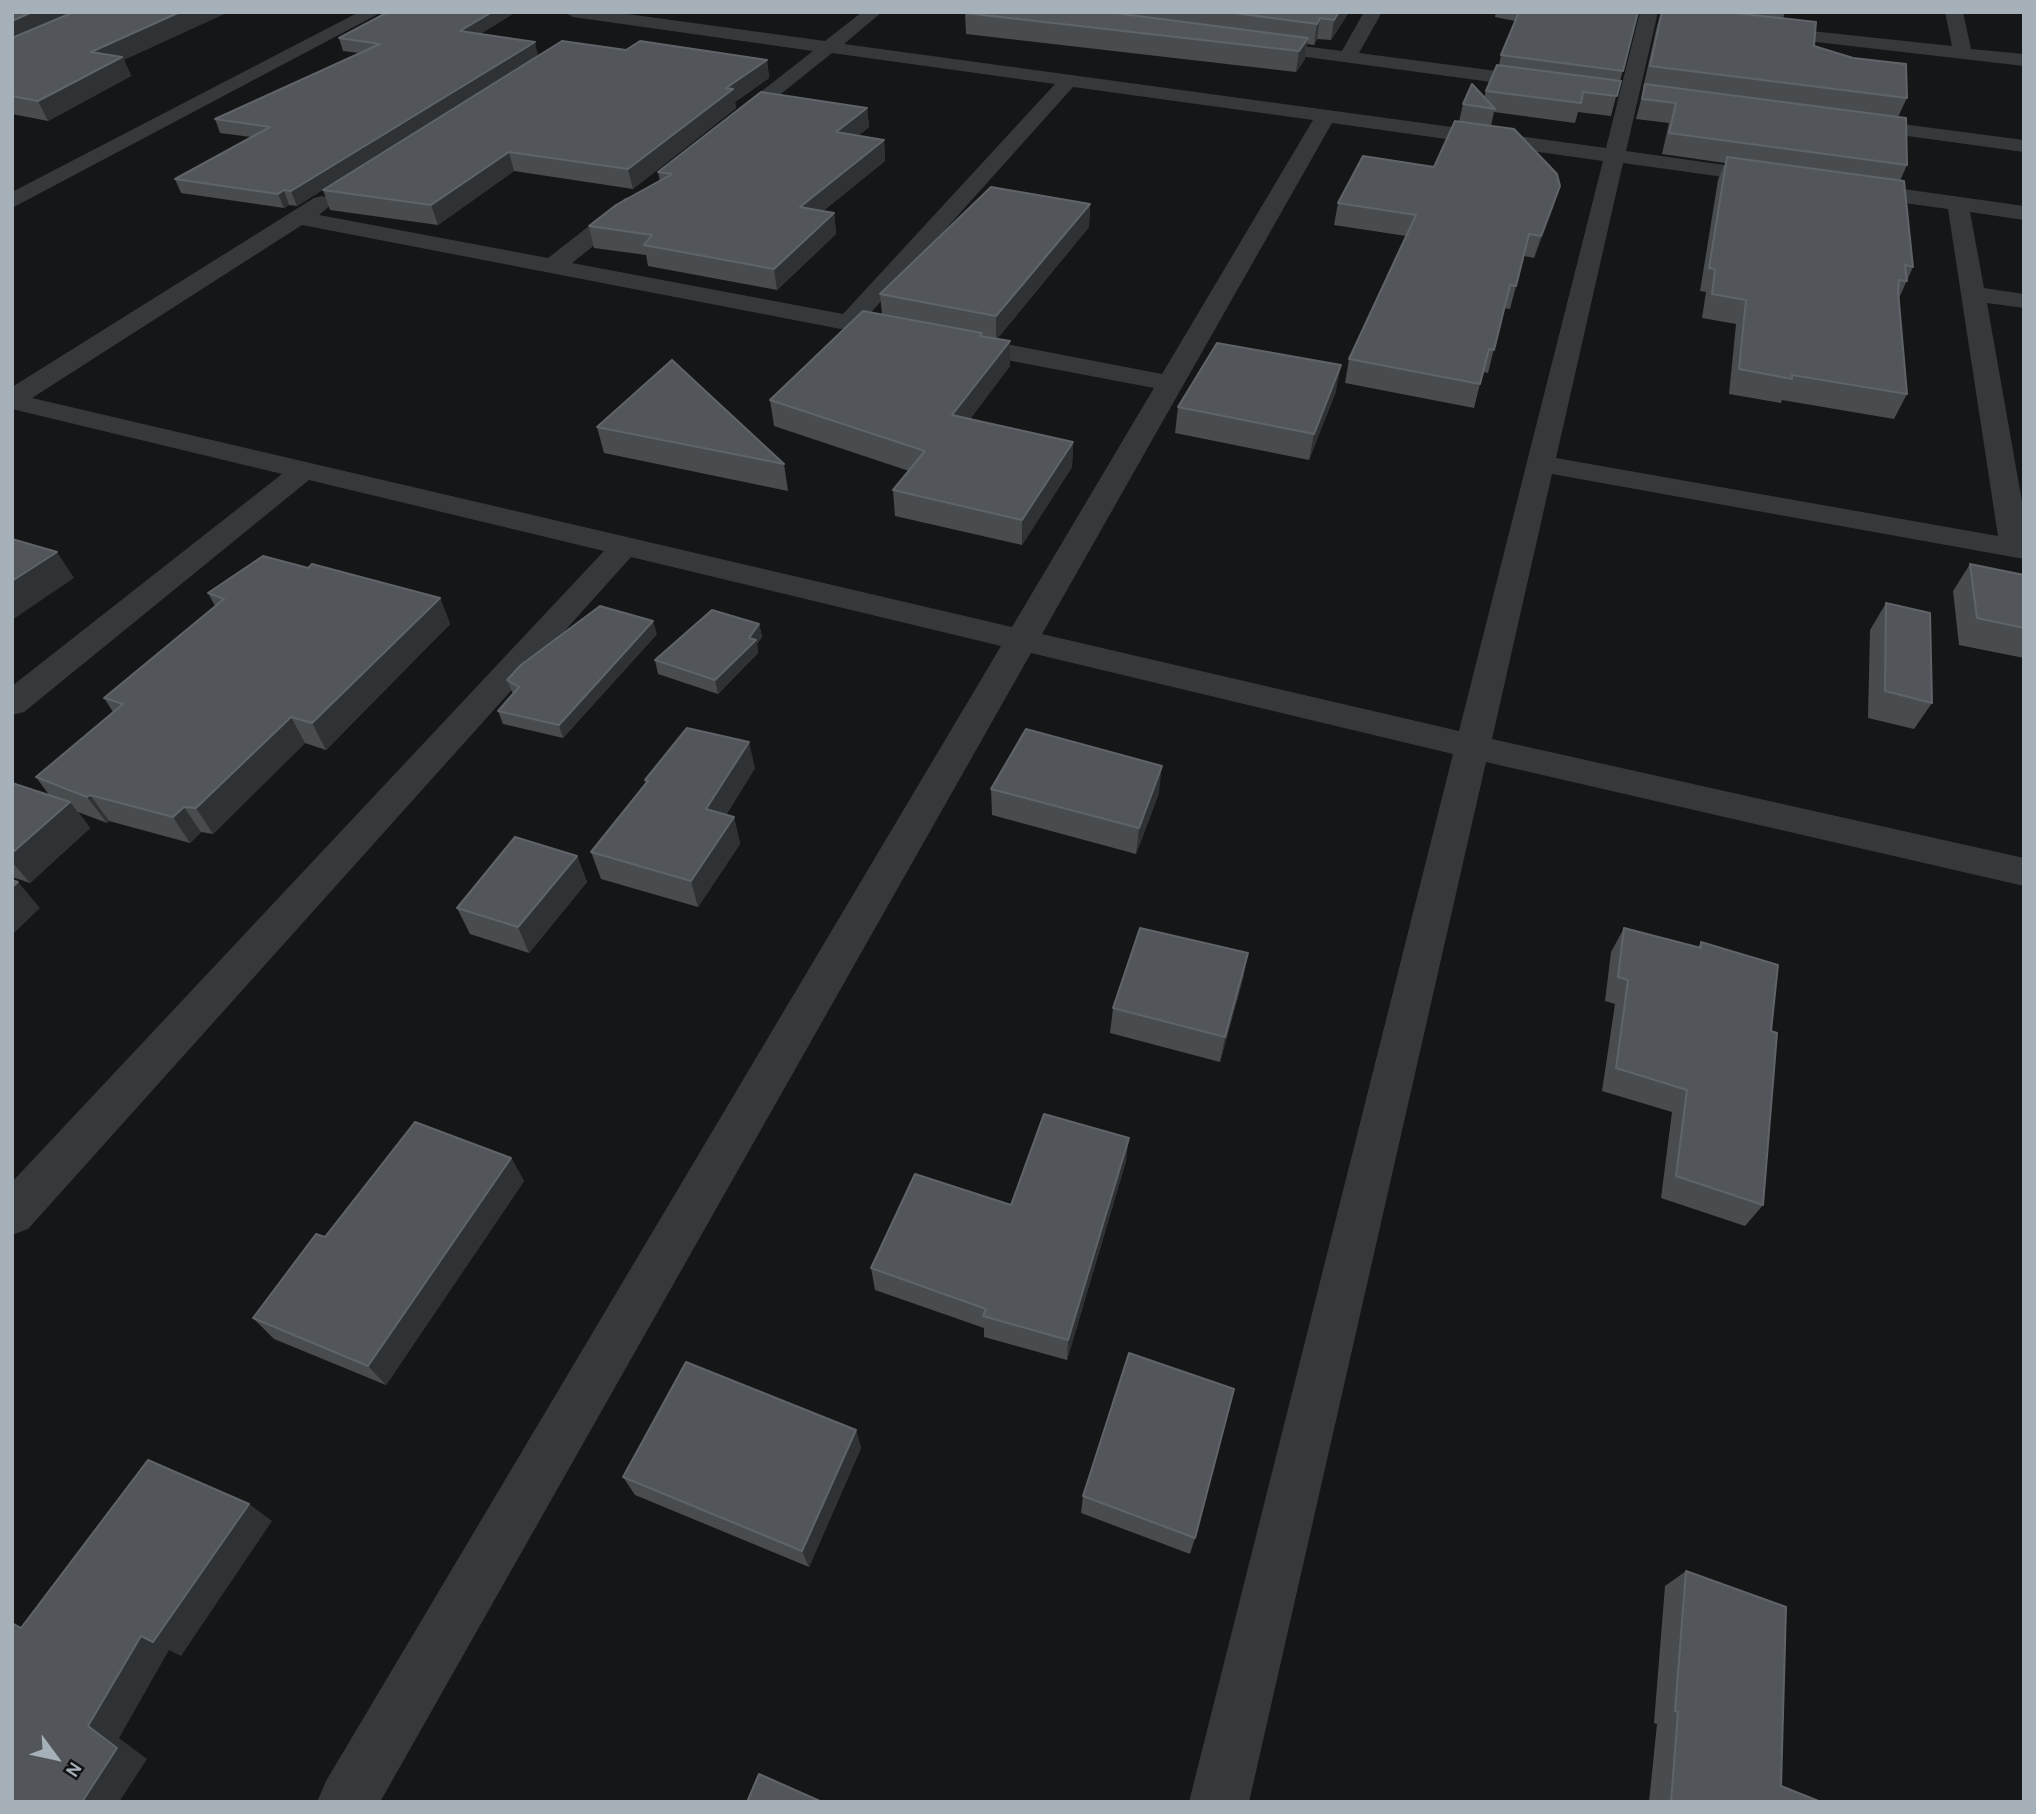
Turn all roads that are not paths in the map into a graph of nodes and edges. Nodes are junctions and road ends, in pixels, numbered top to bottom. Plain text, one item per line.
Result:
1 (373, 12) edge
2 (573, 12) edge
3 (873, 12) edge
4 (1373, 12) edge
5 (1954, 12) edge
6 (1652, 16) edge
7 (612, 18) junction
8 (1744, 28) edge
9 (589, 33) dead end
10 (1239, 43) edge
11 (829, 47) junction
12 (1963, 54) junction
13 (1348, 57) junction
14 (2024, 61) edge
15 (1069, 80) junction
16 (1562, 85) edge
17 (1326, 115) junction
18 (1833, 121) edge
19 (712, 140) edge
20 (2024, 146) edge
21 (1614, 155) junction
22 (12, 177) edge
23 (1793, 181) edge
24 (46, 183) junction
25 (1834, 186) edge
26 (346, 188) edge
27 (649, 190) edge
28 (12, 201) edge
29 (1958, 204) junction
30 (2024, 213) edge
31 (300, 218) junction
32 (553, 266) junction
33 (1973, 294) junction
34 (2024, 302) edge
35 (849, 322) junction
36 (1170, 383) junction
37 (12, 400) edge
38 (1539, 463) junction
39 (304, 470) junction
40 (625, 546) junction
41 (2019, 550) edge
42 (1021, 640) junction
43 (12, 704) edge
44 (1471, 746) junction
45 (2024, 872) edge
46 (12, 1214) edge
47 (347, 1802) edge
48 (1219, 1802) edge

1 - 24 street
2 - 7 street
3 - 11 street
4 - 13 street
5 - 12 street
6 - 21 street
7 - 9 street
7 - 11 street
8 - 12 street
10 - 13 street
11 - 15 street
11 - 19 street
12 - 14 street
13 - 16 street
15 - 17 street
15 - 35 street
17 - 21 street
17 - 36 street
18 - 20 street
21 - 23 street
21 - 38 street
22 - 24 street
24 - 28 street
25 - 29 street
26 - 31 street
27 - 32 street
29 - 30 street
29 - 33 street
31 - 32 street
31 - 37 street
32 - 35 street
33 - 34 street
33 - 41 street
35 - 36 street
36 - 42 street
37 - 39 street
38 - 41 street
38 - 44 street
39 - 40 street
39 - 43 street
40 - 42 street
40 - 46 street
42 - 44 street
42 - 47 street
44 - 45 street
44 - 48 street

